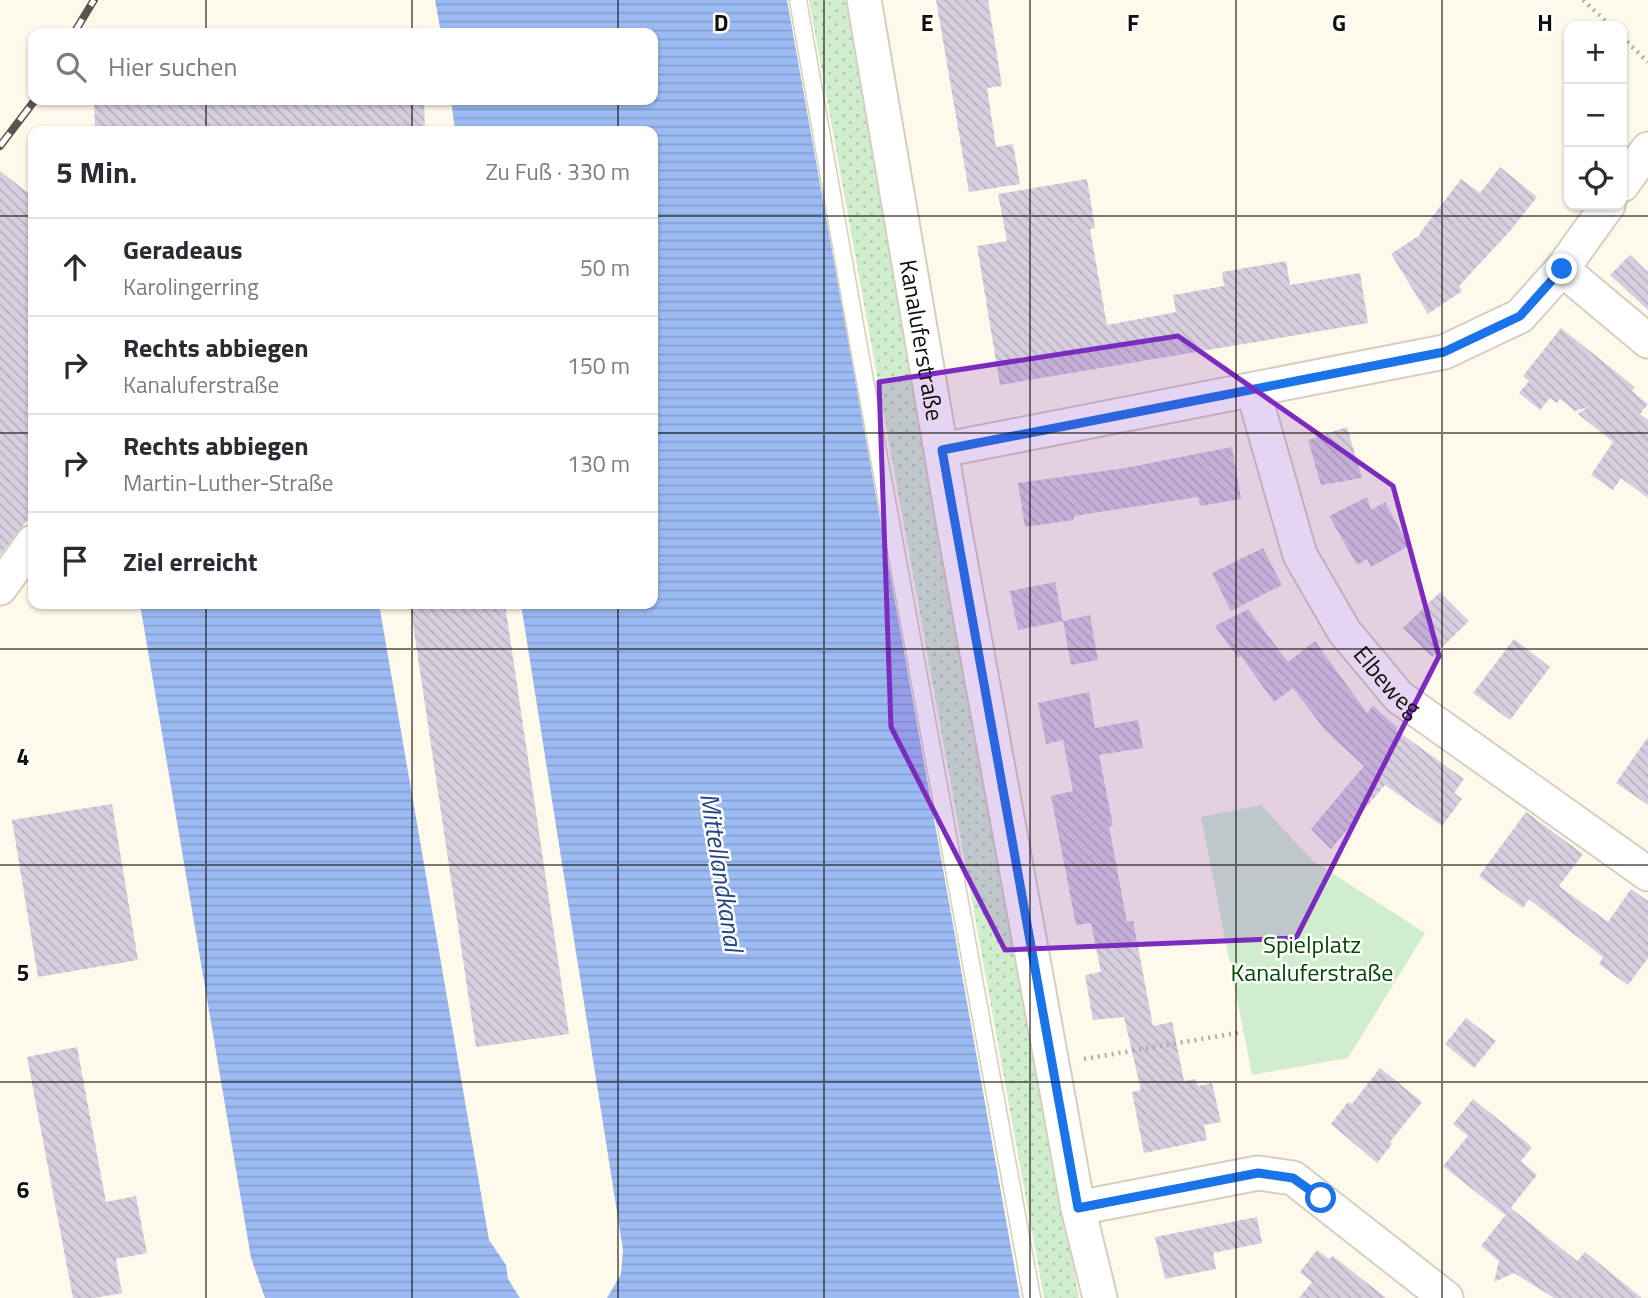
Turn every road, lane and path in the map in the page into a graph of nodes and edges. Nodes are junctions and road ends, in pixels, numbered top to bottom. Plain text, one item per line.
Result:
1 (798, 0) edge
2 (864, 0) edge
3 (1583, 0) edge
4 (1606, 21) edge
5 (1627, 42) edge
6 (1648, 62) edge
7 (1648, 149) edge
8 (1627, 179) edge
9 (1604, 210) edge
10 (1562, 269) junction
11 (1648, 341) edge
12 (1253, 390) junction
13 (942, 450) junction
14 (28, 549) edge
15 (0, 588) edge
16 (1648, 874) edge
17 (1243, 1032) dead end
18 (1052, 1065) junction
19 (1078, 1208) junction
20 (1032, 1298) edge
21 (1100, 1298) edge
22 (1446, 1298) edge

1 - 20 lane
2 - 13 street, Kanaluferstraße
3 - 4 path
5 - 6 path
7 - 8 street
9 - 10 street
10 - 11 street
10 - 12 street
12 - 13 street
12 - 16 street, Elbeweg
13 - 18 street, Kanaluferstraße
14 - 15 street
17 - 18 path
18 - 19 street, Kanaluferstraße
19 - 21 street, Kanaluferstraße
19 - 22 street

